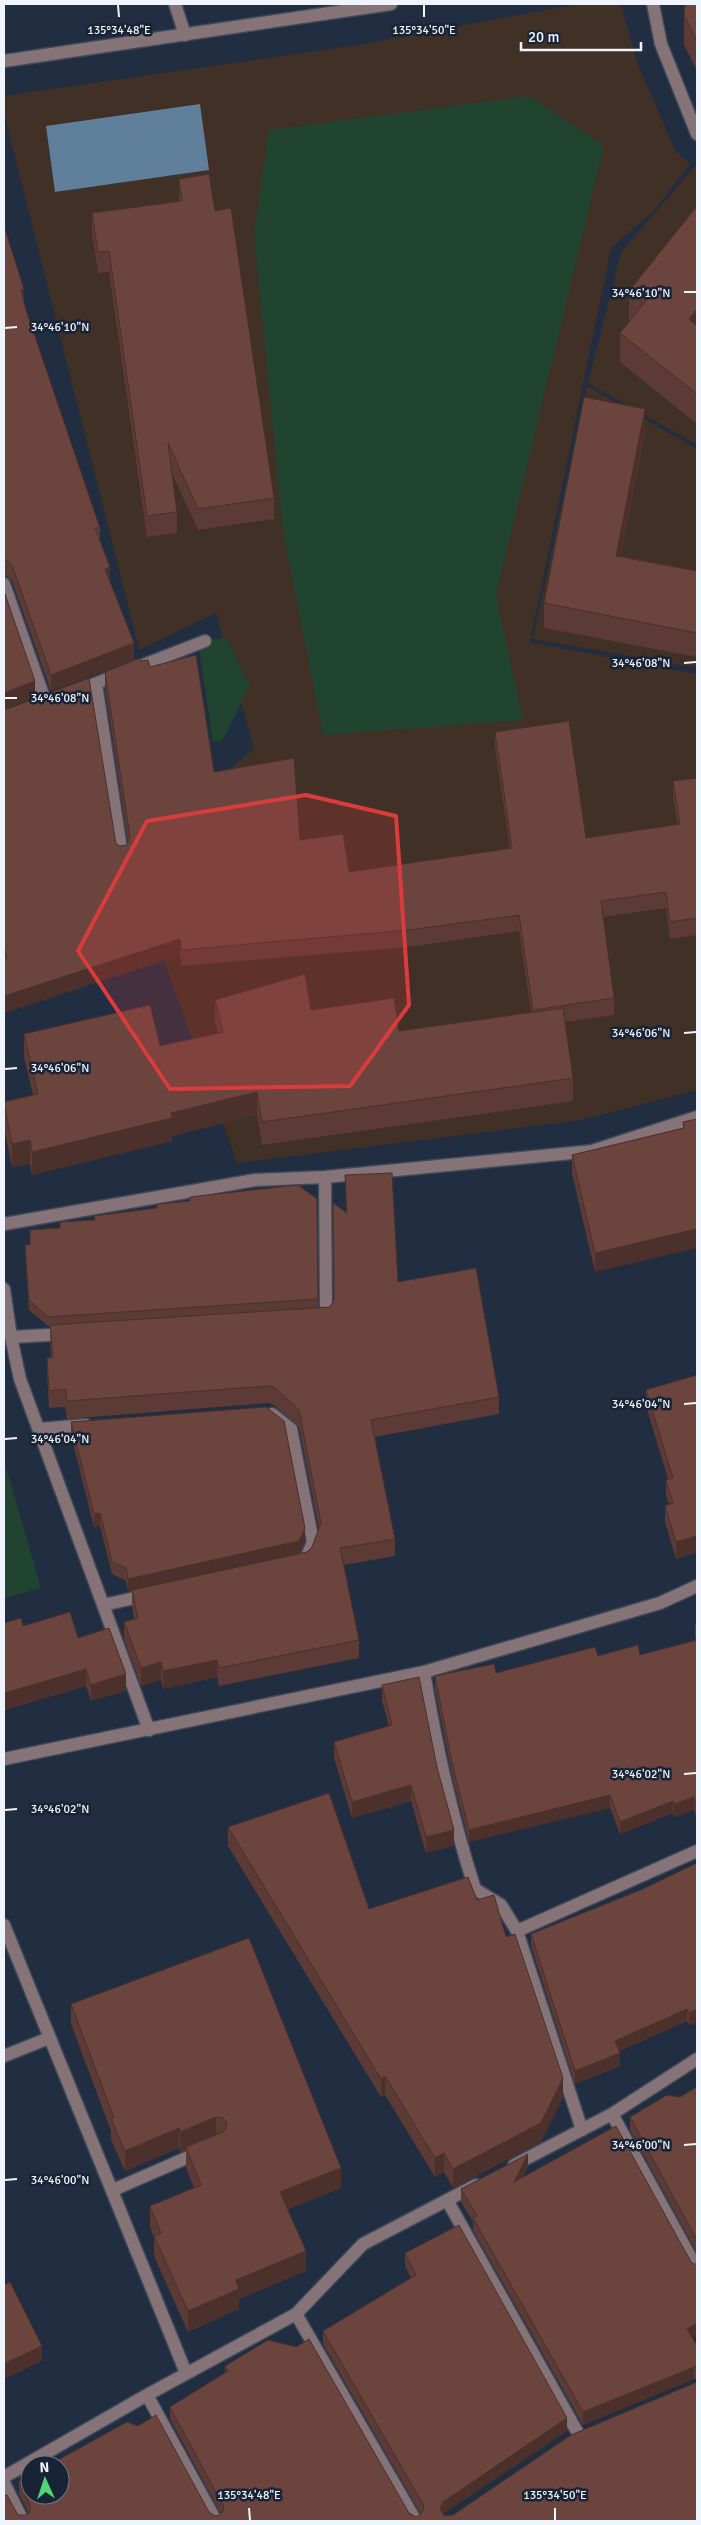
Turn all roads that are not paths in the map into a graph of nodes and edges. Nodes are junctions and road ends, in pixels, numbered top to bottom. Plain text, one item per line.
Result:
1 (175, 4) edge
2 (391, 4) edge
3 (653, 4) edge
4 (185, 34) junction
5 (4, 61) edge
6 (697, 134) edge
7 (4, 584) edge
8 (205, 641) dead end
9 (96, 684) junction
10 (122, 855) edge
11 (697, 1117) edge
12 (325, 1177) junction
13 (4, 1224) edge
14 (4, 1289) edge
15 (306, 1319) edge
16 (80, 1333) edge
17 (11, 1337) junction
18 (259, 1412) edge
19 (96, 1424) edge
20 (39, 1428) junction
21 (286, 1565) edge
22 (697, 1586) edge
23 (161, 1592) edge
24 (103, 1605) junction
25 (424, 1672) junction
26 (150, 1730) junction
27 (4, 1759) edge
28 (697, 1851) edge
29 (4, 1925) edge
30 (517, 1931) junction
31 (50, 2038) junction
32 (4, 2056) edge
33 (697, 2059) edge
34 (612, 2114) junction
35 (582, 2130) junction
36 (210, 2148) edge
37 (506, 2169) edge
38 (489, 2178) edge
39 (113, 2190) junction
40 (447, 2200) junction
41 (697, 2269) edge
42 (296, 2314) junction
43 (186, 2373) junction
44 (147, 2394) junction
45 (578, 2436) edge
46 (4, 2477) edge
47 (4, 2483) edge
48 (23, 2521) edge
49 (216, 2521) edge
50 (416, 2521) edge

1 - 4 street
2 - 4 street
3 - 6 street
4 - 5 street
7 - 9 street
8 - 9 street
9 - 10 street
11 - 12 street
12 - 13 street
12 - 15 street
14 - 17 street
16 - 17 street
17 - 20 street
18 - 21 street
19 - 20 street
20 - 24 street
22 - 25 street
23 - 24 street
24 - 26 street
25 - 26 street
25 - 30 street
26 - 27 street
28 - 30 street
29 - 31 street
30 - 35 street
31 - 32 street
31 - 39 street
33 - 34 street
34 - 35 street
34 - 41 street
35 - 37 street
36 - 39 street
38 - 40 street
39 - 43 street
40 - 42 street
40 - 45 street
42 - 43 street
42 - 50 street
43 - 44 street
44 - 46 street
44 - 49 street
47 - 48 street

